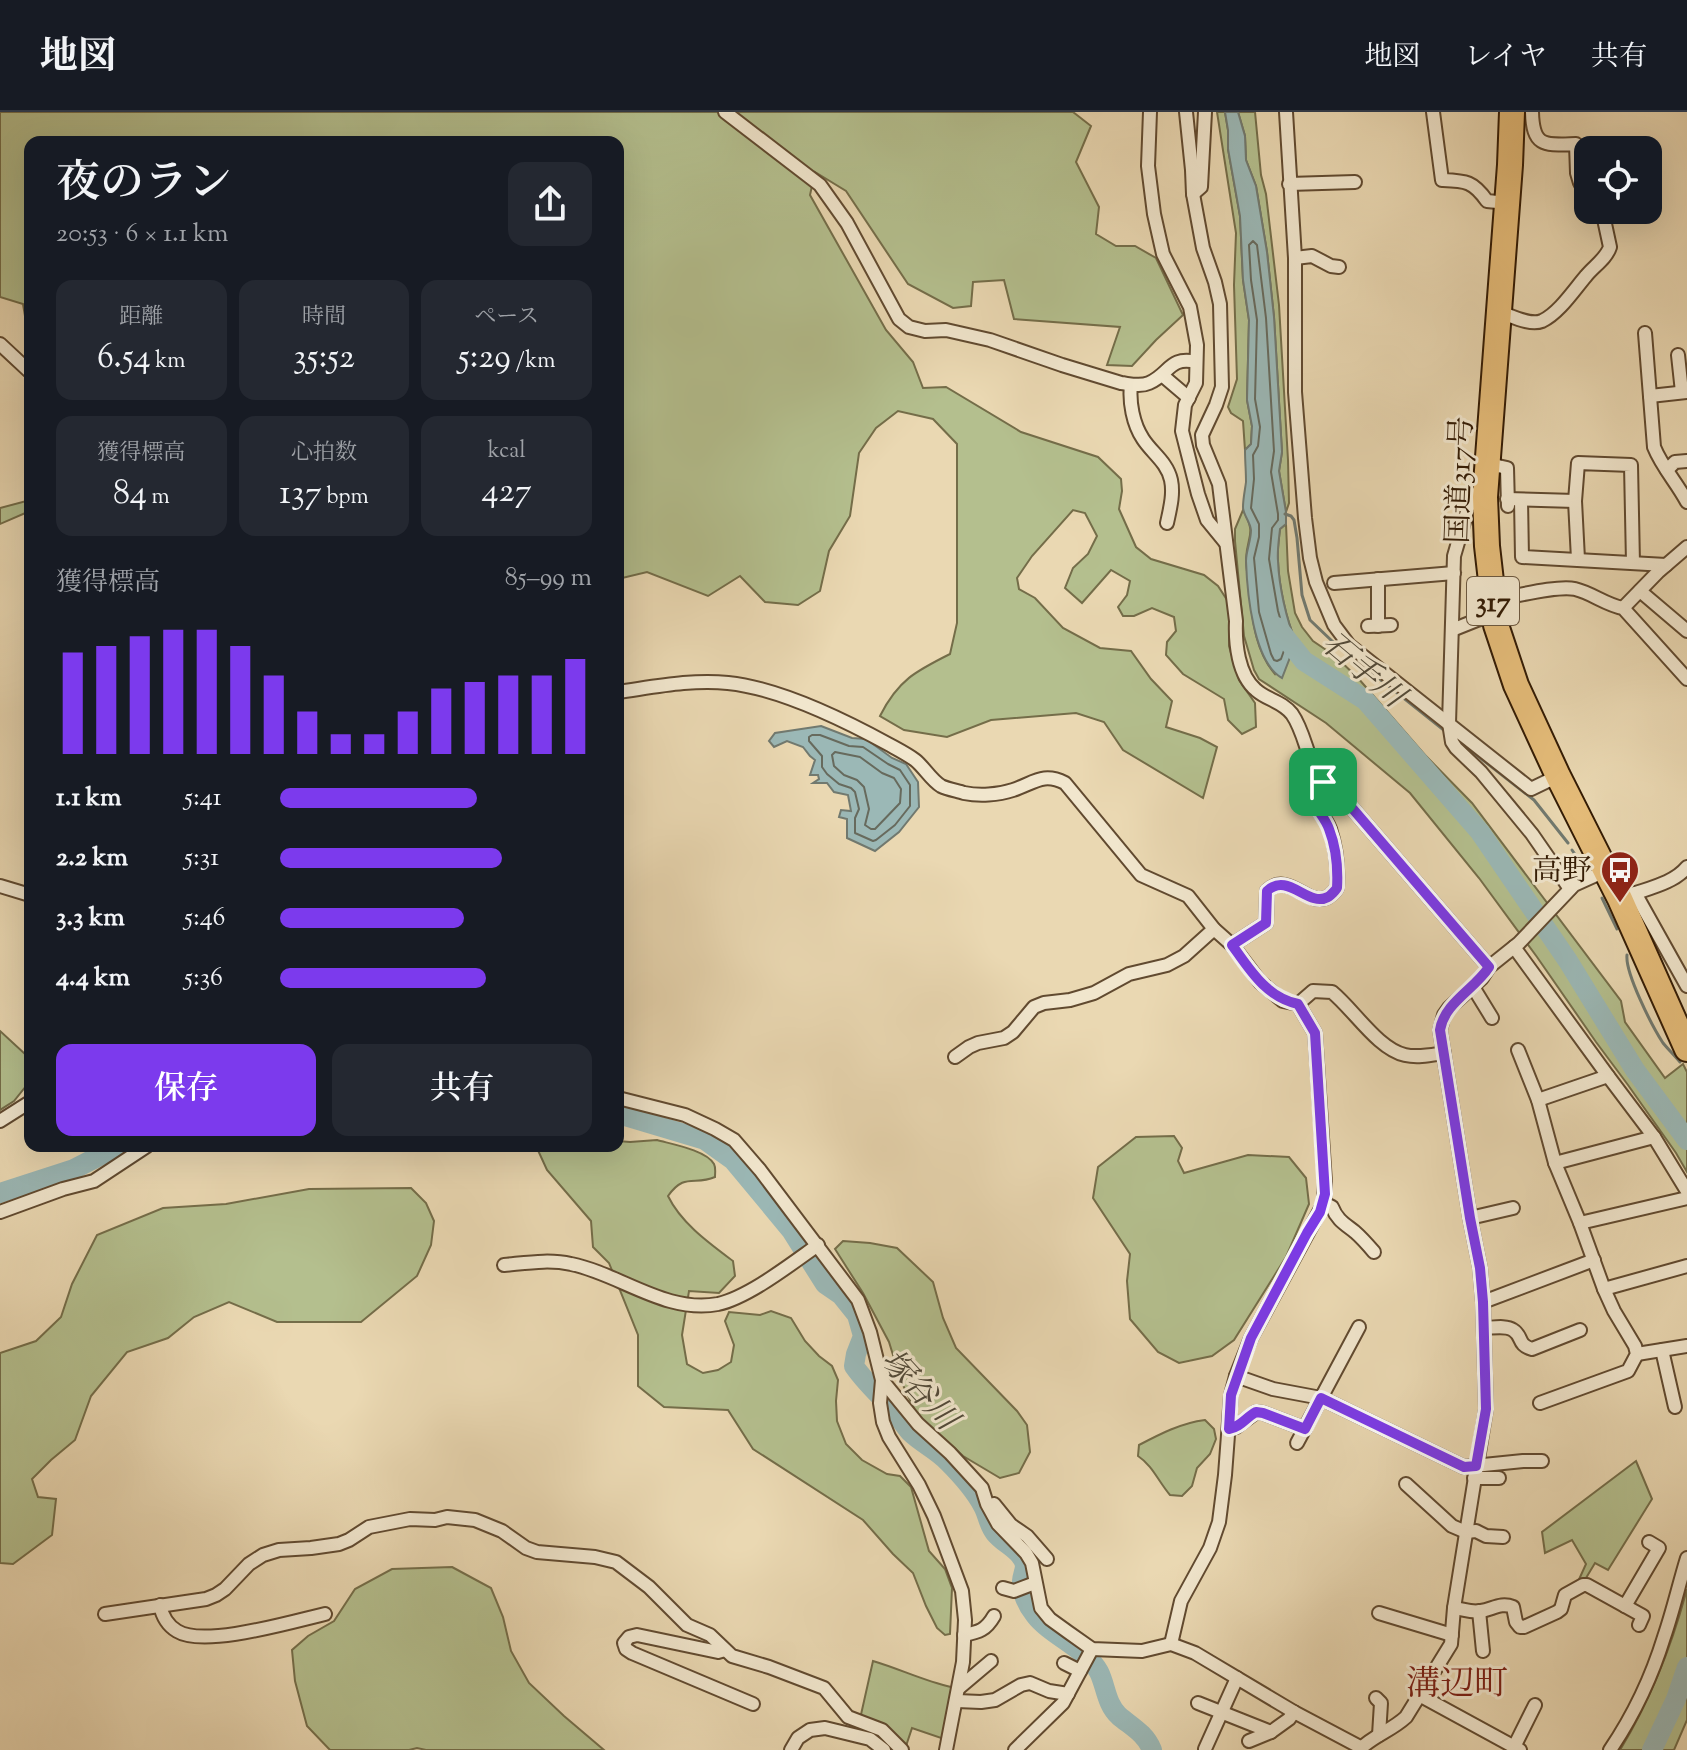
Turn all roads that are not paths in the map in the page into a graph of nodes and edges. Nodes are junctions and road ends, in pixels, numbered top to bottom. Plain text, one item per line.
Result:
1 (725, 112) edge
2 (1150, 112) edge
3 (1186, 112) edge
4 (1205, 112) edge
5 (1286, 112) edge
6 (1433, 112) edge
7 (1512, 112) edge
8 (1532, 112) edge
9 (1574, 144) edge
10 (1355, 182) dead end
11 (1289, 184) junction
12 (1193, 194) junction
13 (1508, 203) junction
14 (1605, 224) edge
15 (1295, 258) junction
16 (1339, 267) dead end
17 (1500, 312) junction
18 (1645, 333) dead end
19 (0, 344) edge
20 (1678, 355) dead end
21 (1196, 362) junction
22 (24, 366) edge
23 (1162, 375) junction
24 (1131, 385) junction
25 (1685, 392) edge
26 (1650, 396) junction
27 (1189, 398) junction
28 (1687, 461) edge
29 (1667, 470) junction
30 (1500, 499) junction
31 (1521, 500) junction
32 (1575, 501) junction
33 (1687, 502) edge
34 (1167, 523) dead end
35 (1227, 545) junction
36 (1687, 547) edge
37 (1578, 559) junction
38 (1633, 563) junction
39 (1666, 565) junction
40 (1454, 573) junction
41 (1378, 579) junction
42 (1334, 583) dead end
43 (1640, 591) junction
44 (1494, 608) junction
45 (1623, 608) junction
46 (1379, 626) dead end
47 (1452, 630) junction
48 (1687, 631) edge
49 (1687, 679) edge
50 (624, 691) edge
51 (1449, 723) junction
52 (1558, 776) junction
53 (1323, 782) junction
54 (1687, 867) edge
55 (1605, 871) junction
56 (0, 886) edge
57 (1570, 889) junction
58 (24, 894) edge
59 (1627, 896) junction
60 (1214, 929) junction
61 (1232, 945) junction
62 (1517, 945) junction
63 (1489, 967) junction
64 (1687, 986) edge
65 (1473, 987) junction
66 (1298, 1004) junction
67 (1492, 1018) dead end
68 (1687, 1049) edge
69 (1518, 1050) dead end
70 (1444, 1053) junction
71 (955, 1057) dead end
72 (1608, 1076) junction
73 (624, 1100) edge
74 (1538, 1100) junction
75 (24, 1106) edge
76 (0, 1121) edge
77 (1654, 1137) junction
78 (138, 1152) edge
79 (1555, 1163) junction
80 (1687, 1191) edge
81 (1687, 1198) edge
82 (1324, 1203) junction
83 (1513, 1208) dead end
84 (0, 1212) edge
85 (1470, 1218) junction
86 (1580, 1223) junction
87 (815, 1247) junction
88 (1374, 1252) dead end
89 (1594, 1260) junction
90 (504, 1265) dead end
91 (1687, 1266) edge
92 (1604, 1289) junction
93 (1483, 1302) junction
94 (1359, 1327) dead end
95 (1484, 1328) junction
96 (1580, 1330) dead end
97 (1687, 1346) edge
98 (1662, 1350) junction
99 (1637, 1354) junction
100 (1236, 1376) junction
101 (882, 1384) junction
102 (1321, 1398) junction
103 (1540, 1403) dead end
104 (1675, 1407) dead end
105 (1229, 1429) junction
106 (1305, 1429) junction
107 (1297, 1443) dead end
108 (1542, 1461) dead end
109 (1475, 1472) junction
110 (1499, 1478) dead end
111 (1406, 1484) dead end
112 (982, 1488) junction
113 (1466, 1532) junction
114 (1503, 1537) dead end
115 (1649, 1542) dead end
116 (1687, 1558) edge
117 (1047, 1559) dead end
118 (1027, 1587) junction
119 (1003, 1588) dead end
120 (160, 1605) junction
121 (1625, 1606) junction
122 (1454, 1608) junction
123 (1479, 1611) junction
124 (1379, 1613) dead end
125 (105, 1614) dead end
126 (325, 1614) dead end
127 (994, 1616) dead end
128 (1639, 1625) dead end
129 (964, 1635) junction
130 (1452, 1635) junction
131 (1171, 1644) junction
132 (725, 1650) junction
133 (1483, 1651) dead end
134 (1086, 1660) junction
135 (991, 1661) dead end
136 (1064, 1663) dead end
137 (1237, 1678) junction
138 (959, 1688) junction
139 (1068, 1694) junction
140 (1421, 1696) junction
141 (1376, 1698) dead end
142 (957, 1701) junction
143 (1198, 1703) dead end
144 (753, 1704) dead end
145 (1535, 1705) dead end
146 (1294, 1712) junction
147 (1221, 1713) junction
148 (1271, 1732) junction
149 (1379, 1735) junction
150 (1495, 1737) junction
151 (1249, 1741) dead end
152 (1205, 1749) edge
153 (1360, 1749) edge
154 (1517, 1749) edge
155 (791, 1750) edge
156 (884, 1750) edge
157 (902, 1750) edge
158 (946, 1750) edge
159 (1015, 1750) edge
160 (1263, 1750) edge
161 (1486, 1750) edge
162 (1610, 1750) edge

1 - 24 street
2 - 21 street
3 - 12 street
4 - 12 street
5 - 11 street
6 - 13 street
7 - 13 highway, 国道317号 / 317
8 - 9 street
10 - 11 street
11 - 15 street
12 - 35 street
13 - 17 highway, 国道317号 / 317
14 - 17 street
15 - 16 street
15 - 51 street
17 - 30 highway, 国道317号 / 317
18 - 26 street
19 - 22 street
20 - 25 street
21 - 23 street
21 - 27 street
23 - 24 street
23 - 27 street
24 - 34 street
25 - 26 street
26 - 29 street
27 - 35 street
28 - 29 street
29 - 33 street
30 - 31 street
30 - 40 street
30 - 44 highway, 国道317号 / 317
31 - 32 street
31 - 37 street
32 - 37 street
32 - 38 street
35 - 53 street
36 - 39 street
37 - 38 street
38 - 39 street
39 - 43 street
40 - 41 street
40 - 47 street
41 - 42 street
41 - 46 street
43 - 45 street
43 - 48 street
44 - 45 street
44 - 47 street
44 - 52 highway, 国道317号 / 317
45 - 49 street
47 - 51 street
50 - 60 street
51 - 52 street
51 - 57 street
52 - 55 highway, 国道317号 / 317
53 - 61 street
53 - 63 street
54 - 59 street
55 - 57 street
55 - 59 highway, 国道317号 / 317
56 - 58 street
57 - 62 street
59 - 64 street
59 - 68 highway, 国道317号 / 317
60 - 61 street
60 - 71 street
61 - 66 street
62 - 63 street
62 - 72 street
63 - 65 street
65 - 67 street
65 - 70 street
66 - 70 street
66 - 82 street
69 - 74 street
70 - 85 street
72 - 74 street
72 - 77 street
73 - 87 street
74 - 79 street
75 - 76 street
77 - 79 street
77 - 80 street
78 - 84 street
79 - 86 street
81 - 86 street
82 - 88 street
82 - 100 street
83 - 85 street
85 - 93 street
86 - 89 street
87 - 90 street
87 - 101 street
89 - 92 street
89 - 93 street
91 - 92 street
92 - 99 street
93 - 95 street
94 - 102 street
95 - 96 street
95 - 109 street
97 - 98 street
98 - 99 street
98 - 104 street
99 - 103 street
100 - 102 street
100 - 105 street
101 - 112 street
101 - 129 street
102 - 106 street
102 - 109 street
105 - 106 street
105 - 131 street
106 - 107 street
108 - 109 street
109 - 110 street
109 - 113 street
111 - 113 street
112 - 117 street
112 - 118 street
113 - 114 street
113 - 122 street
115 - 121 street
116 - 162 street
118 - 119 street
118 - 134 street
120 - 125 street
120 - 126 street
120 - 132 street
121 - 123 street
121 - 128 street
122 - 123 street
122 - 130 street
123 - 133 street
124 - 130 street
127 - 129 street
129 - 138 street
130 - 140 street
131 - 134 street
131 - 137 street
132 - 144 street
132 - 157 street
134 - 136 street
134 - 139 street
135 - 138 street
137 - 146 street
137 - 147 street
138 - 142 street
139 - 142 street
139 - 159 street
140 - 149 street
140 - 150 street
141 - 149 street
142 - 158 street
143 - 147 street
145 - 154 street
146 - 148 street
146 - 153 street
147 - 148 street
147 - 152 street
148 - 151 street
148 - 160 street
149 - 153 street
150 - 154 street
150 - 161 street
155 - 156 street

